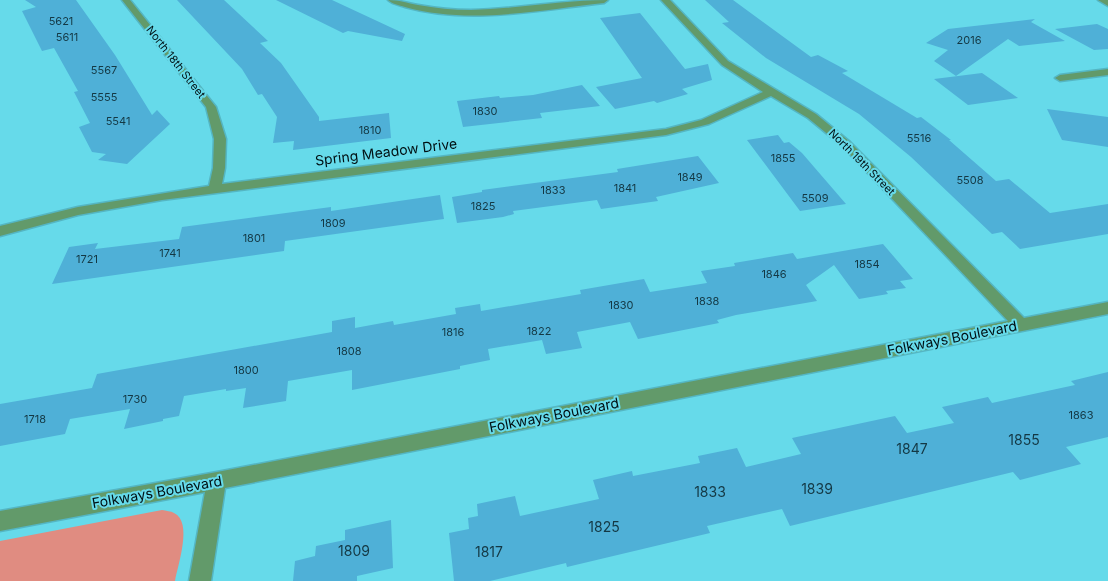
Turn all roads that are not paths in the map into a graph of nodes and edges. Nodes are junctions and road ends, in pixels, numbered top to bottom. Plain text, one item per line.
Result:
1 (126, 0) edge
2 (392, 0) edge
3 (604, 0) edge
4 (665, 0) edge
5 (1102, 0) edge
6 (1108, 3) edge
7 (1108, 72) edge
8 (1060, 78) dead end
9 (771, 92) junction
10 (216, 188) junction
11 (0, 231) edge
12 (1108, 308) edge
13 (1020, 324) junction
14 (217, 481) junction
15 (0, 521) edge
16 (200, 581) edge

1 - 10 street, North 18th Street
2 - 3 street
4 - 9 street, North 19th Street
5 - 6 street
7 - 8 street
9 - 10 street, Spring Meadow Drive
9 - 13 street, North 19th Street
10 - 11 street, Spring Meadow Drive
12 - 13 street, Folkways Boulevard
13 - 14 street, Folkways Boulevard
14 - 15 street, Folkways Boulevard
14 - 16 street

